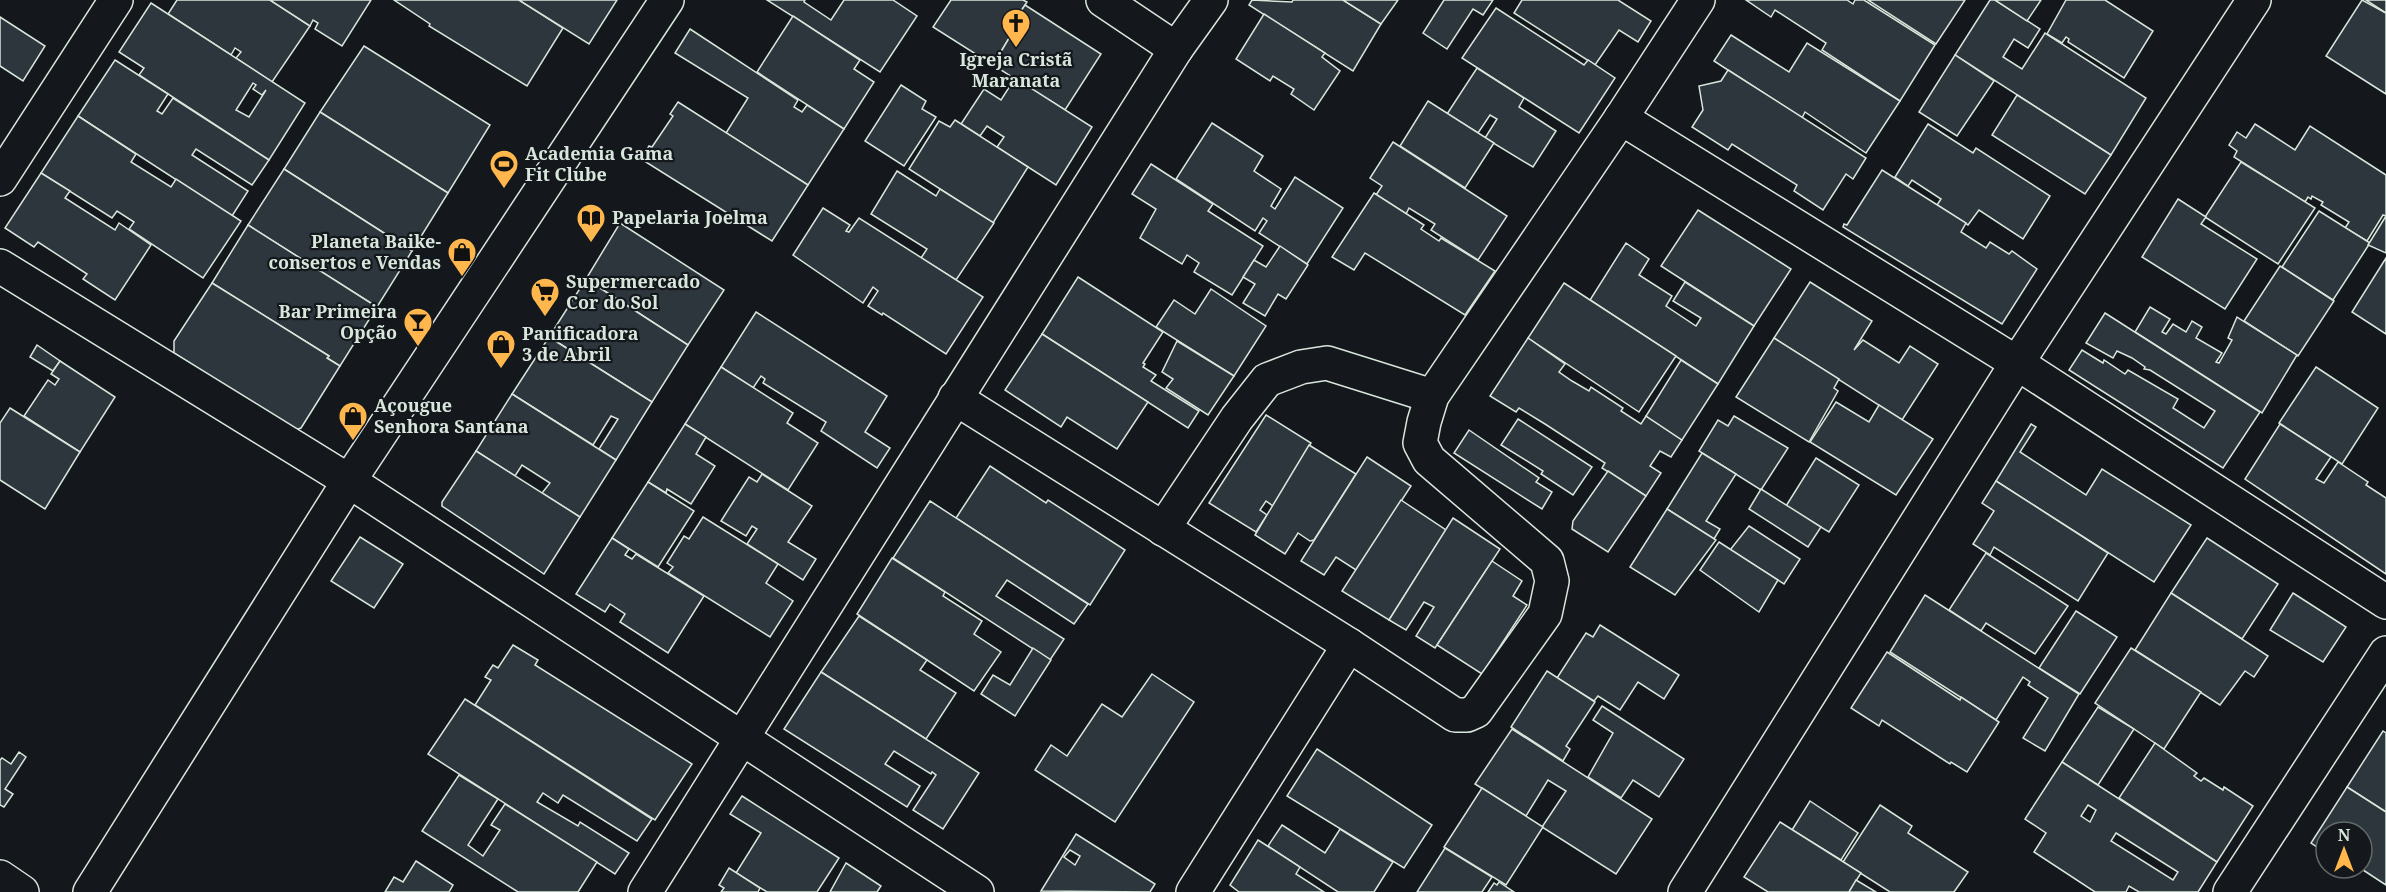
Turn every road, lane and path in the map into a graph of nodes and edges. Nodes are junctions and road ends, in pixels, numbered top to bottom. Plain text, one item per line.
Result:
1 (116, 0) edge
2 (667, 0) edge
3 (1103, 0) edge
4 (1211, 0) edge
5 (1698, 0) edge
6 (2254, 0) edge
7 (1176, 49) junction
8 (1621, 118) junction
9 (0, 179) edge
10 (0, 266) edge
11 (2017, 363) junction
12 (1432, 396) junction
13 (955, 398) junction
14 (349, 481) junction
15 (1163, 530) junction
16 (2386, 602) edge
17 (1349, 645) junction
18 (2386, 653) edge
19 (741, 736) junction
20 (0, 877) edge
21 (22, 892) edge
22 (90, 892) edge
23 (645, 892) edge
24 (977, 892) edge
25 (1193, 892) edge
26 (1685, 892) edge
27 (2230, 892) edge

1 - 9 street
2 - 14 street
3 - 7 street
4 - 7 street
5 - 8 street
6 - 11 street
7 - 13 street
8 - 11 street
8 - 12 street
10 - 14 street
11 - 16 street
11 - 26 street
12 - 15 street
12 - 17 street
13 - 15 street
13 - 19 street
14 - 19 street
14 - 22 street
15 - 17 street
17 - 25 street
18 - 27 street
19 - 23 street
19 - 24 street
20 - 21 street

